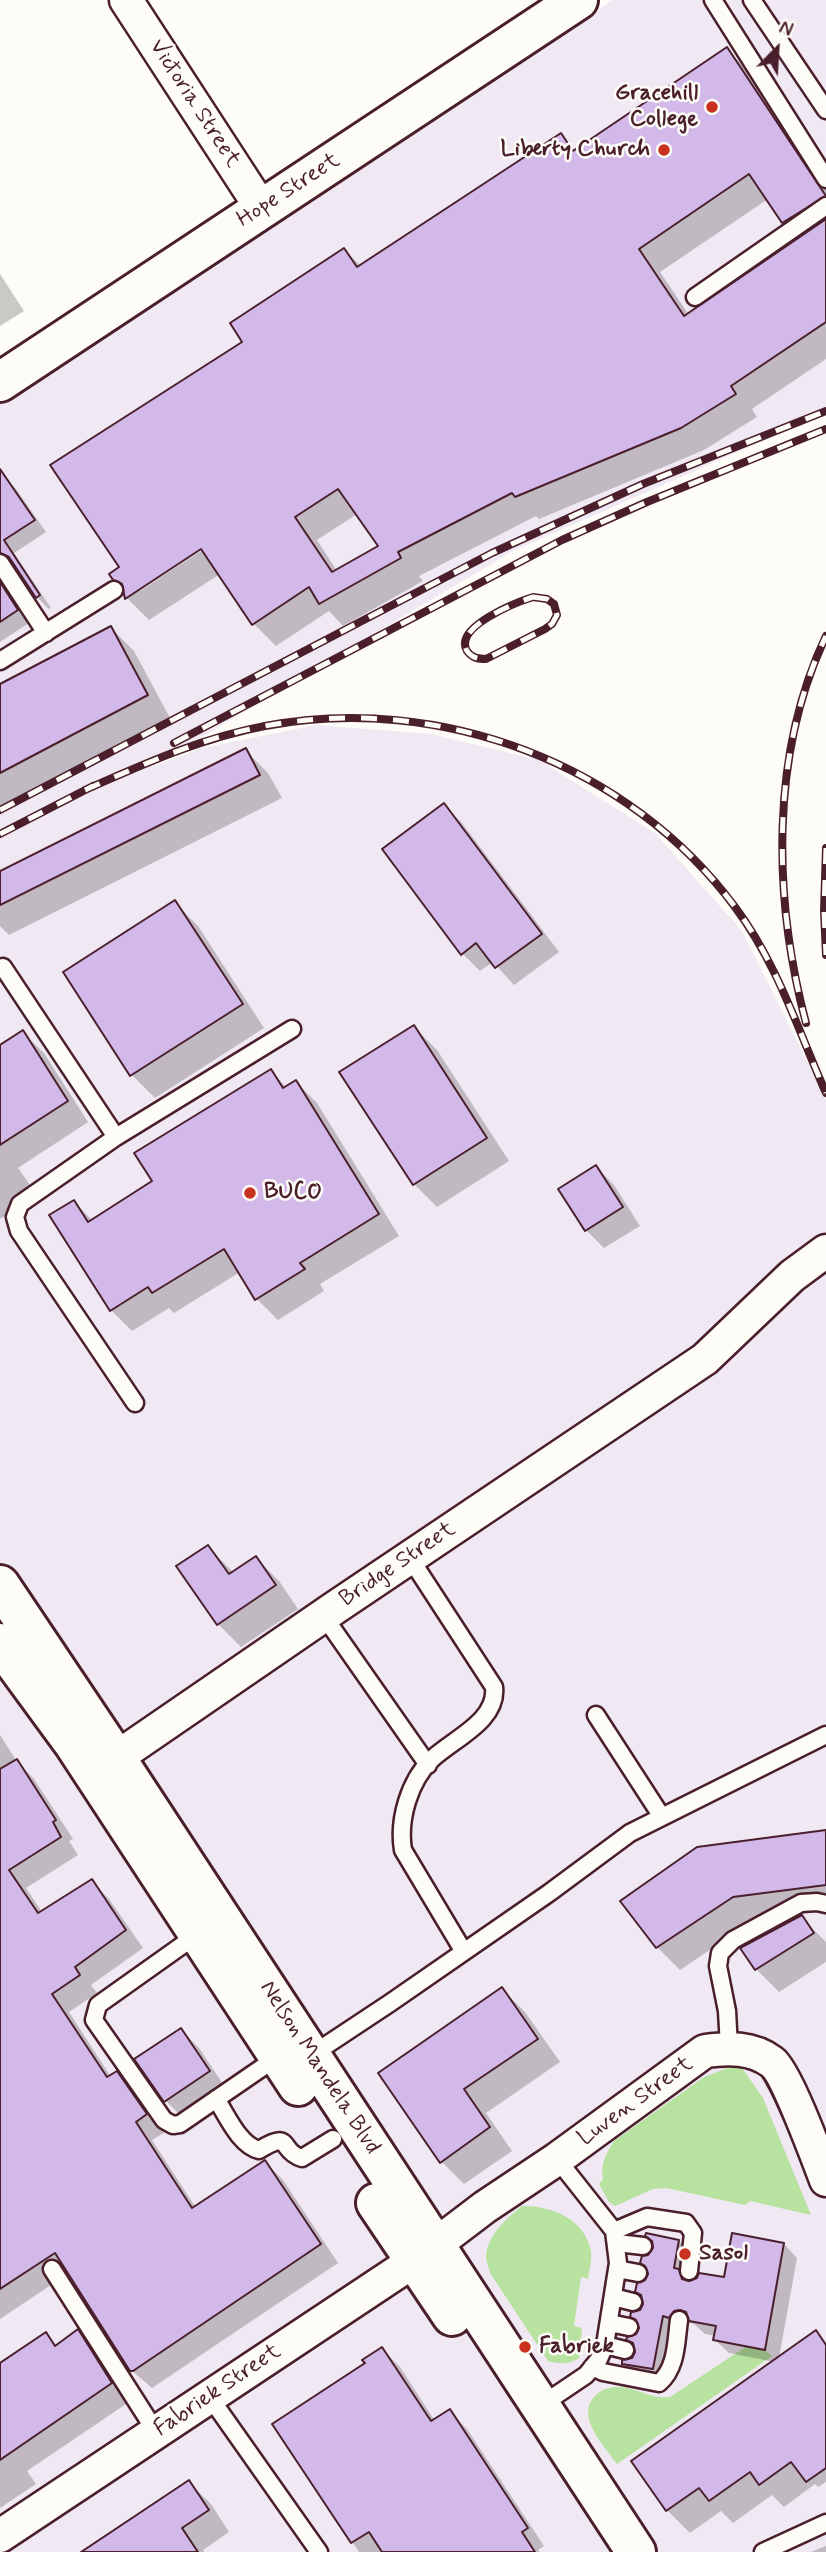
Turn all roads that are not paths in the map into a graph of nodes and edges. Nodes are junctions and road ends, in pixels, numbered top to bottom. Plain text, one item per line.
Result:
1 (126, 0) edge
2 (578, 0) edge
3 (713, 0) edge
4 (752, 0) edge
5 (826, 110) edge
6 (826, 179) edge
7 (826, 206) edge
8 (262, 209) junction
9 (695, 297) dead end
10 (0, 382) edge
11 (0, 563) edge
12 (114, 590) dead end
13 (46, 633) junction
14 (0, 661) edge
15 (3, 967) dead end
16 (292, 1028) dead end
17 (116, 1137) junction
18 (826, 1251) edge
19 (135, 1403) dead end
20 (410, 1558) junction
21 (0, 1585) edge
22 (323, 1615) junction
23 (0, 1643) edge
24 (596, 1715) dead end
25 (826, 1735) edge
26 (428, 1765) junction
27 (104, 1766) junction
28 (662, 1817) junction
29 (826, 1904) edge
30 (198, 1934) junction
31 (464, 1952) junction
32 (729, 2048) junction
33 (294, 2056) junction
34 (216, 2099) junction
35 (333, 2139) junction
36 (557, 2159) junction
37 (826, 2180) edge
38 (615, 2237) junction
39 (643, 2246) dead end
40 (425, 2253) junction
41 (685, 2260) dead end
42 (52, 2269) dead end
43 (617, 2269) junction
44 (638, 2273) dead end
45 (612, 2297) junction
46 (633, 2302) dead end
47 (679, 2319) dead end
48 (609, 2323) junction
49 (629, 2327) dead end
50 (660, 2333) dead end
51 (677, 2336) junction
52 (605, 2345) junction
53 (625, 2350) dead end
54 (656, 2356) dead end
55 (673, 2360) junction
56 (592, 2367) junction
57 (209, 2396) junction
58 (540, 2406) junction
59 (156, 2432) junction
60 (826, 2523) edge
61 (0, 2536) edge
62 (319, 2552) edge
63 (606, 2552) edge
64 (636, 2552) edge
65 (763, 2552) edge

1 - 8 street, Victoria Street
2 - 8 street, Hope Street
3 - 6 lane
4 - 5 lane
7 - 9 lane
8 - 10 street, Hope Street
11 - 13 lane
12 - 13 lane
13 - 14 lane
15 - 17 lane
16 - 17 lane
17 - 19 lane
18 - 20 street, Bridge Street
20 - 22 street, Bridge Street
20 - 26 lane
21 - 27 street, Nelson Mandela Blvd
22 - 26 lane
22 - 27 street, Bridge Street
23 - 27 street, Nelson Mandela Blvd
24 - 28 lane
25 - 28 lane
26 - 31 lane
27 - 30 street, Nelson Mandela Blvd
27 - 33 street, Nelson Mandela Blvd
28 - 31 lane
29 - 32 lane
30 - 33 street, Nelson Mandela Blvd
30 - 34 lane
31 - 33 lane
32 - 36 street, Luven Street
32 - 37 street, Luven Street
33 - 34 lane
33 - 35 street, Nelson Mandela Blvd
33 - 40 street, Nelson Mandela Blvd
34 - 35 lane
35 - 40 street, Nelson Mandela Blvd
36 - 38 lane
36 - 40 street, Luven Street
38 - 39 lane
38 - 41 lane
38 - 43 lane
40 - 57 street, Fabriek Street
40 - 58 street, Nelson Mandela Blvd
40 - 63 street, Nelson Mandela Blvd
42 - 59 lane
43 - 44 lane
43 - 45 lane
45 - 46 lane
45 - 48 lane
47 - 51 lane
48 - 49 lane
48 - 52 lane
50 - 51 lane
51 - 55 lane
52 - 53 lane
52 - 56 lane
54 - 55 lane
55 - 56 lane
56 - 58 lane
57 - 59 street, Fabriek Street
57 - 62 lane
58 - 64 street, Nelson Mandela Blvd
59 - 61 street, Fabriek Street
60 - 65 lane

